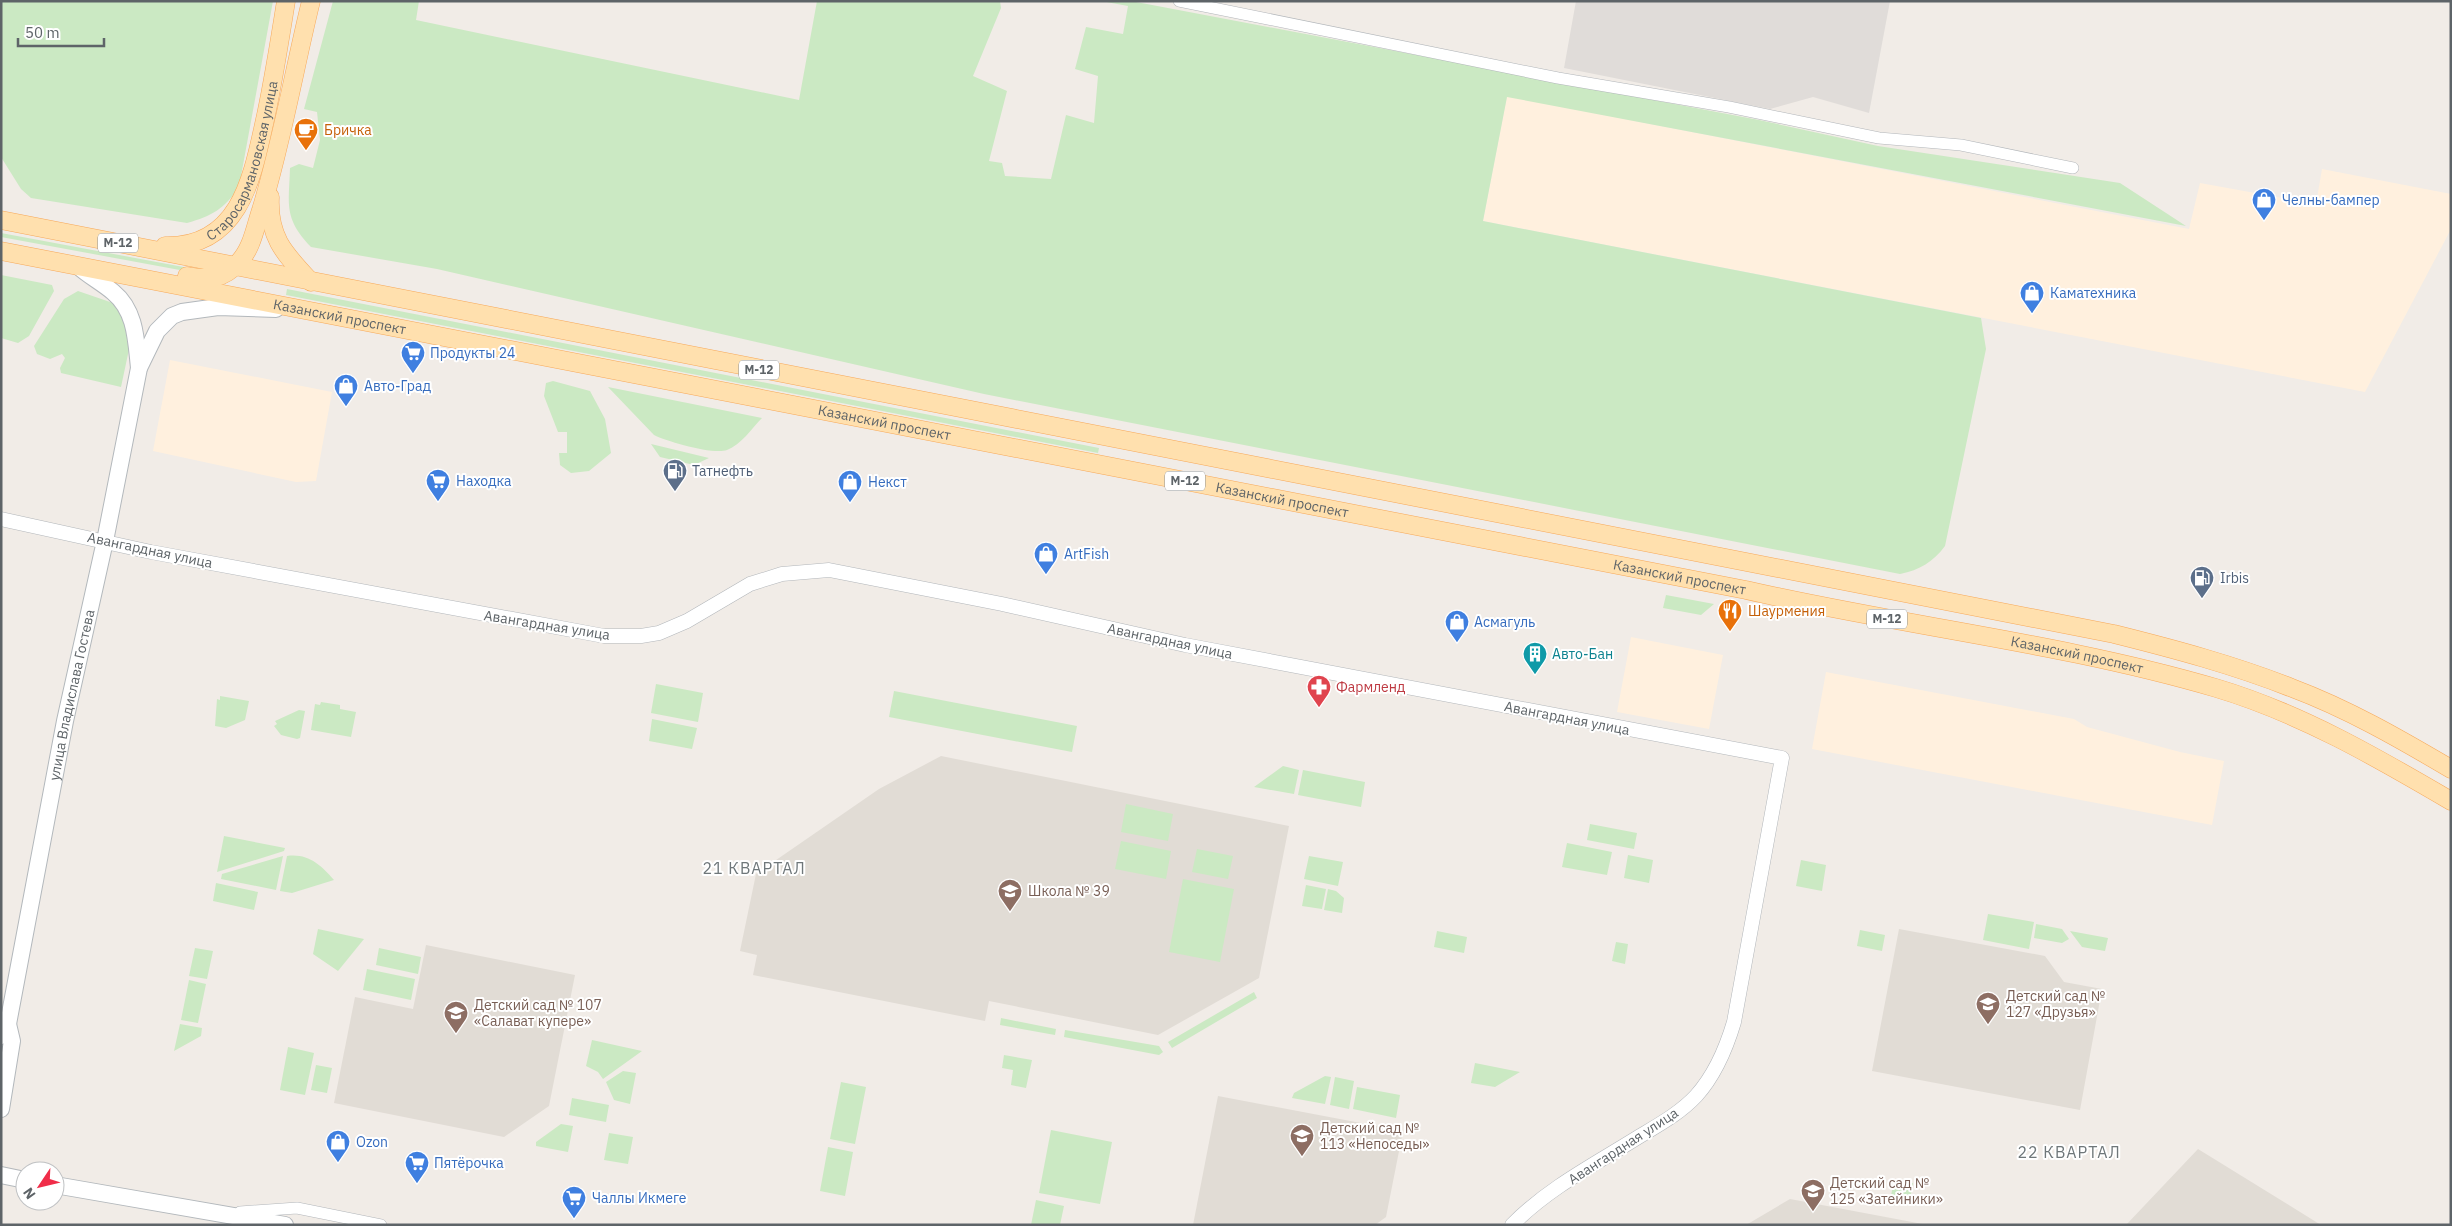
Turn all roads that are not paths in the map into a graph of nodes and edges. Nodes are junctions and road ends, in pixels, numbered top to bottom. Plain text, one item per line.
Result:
1 (286, 1) edge
2 (311, 1) edge
3 (1179, 1) edge
4 (2073, 168) dead end
5 (271, 178) junction
6 (1, 220) edge
7 (131, 246) junction
8 (1, 250) edge
9 (78, 266) junction
10 (235, 267) junction
11 (160, 281) junction
12 (311, 282) junction
13 (291, 308) junction
14 (139, 368) junction
15 (1095, 436) junction
16 (1089, 463) junction
17 (1, 519) edge
18 (105, 541) junction
19 (2451, 769) edge
20 (2451, 801) edge
21 (5, 1030) edge
22 (1, 1109) edge
23 (1, 1175) edge
24 (15, 1178) edge
25 (65, 1188) edge
26 (217, 1214) junction
27 (237, 1225) edge
28 (285, 1225) edge
29 (381, 1225) edge
30 (1512, 1225) edge

1 - 7 main road, Старосармановская улица
2 - 5 main road, Старосармановская улица
3 - 4 street
5 - 10 main road
5 - 12 main road
6 - 7 main road, Казанский проспект / М-12
7 - 10 main road, Казанский проспект / М-12
8 - 9 main road, Казанский проспект / М-12
9 - 11 main road, Казанский проспект / М-12
9 - 14 main road, улица Владислава Гостева
10 - 11 main road
10 - 12 main road, Казанский проспект / М-12
11 - 13 main road, Казанский проспект / М-12
12 - 15 main road, Казанский проспект / М-12
13 - 14 main road, улица Владислава Гостева
13 - 16 main road, Казанский проспект / М-12
14 - 18 main road, улица Владислава Гостева
15 - 16 main road
15 - 19 main road, Казанский проспект / М-12
16 - 20 main road, Казанский проспект / М-12
17 - 18 street, Авангардная улица
18 - 21 main road, улица Владислава Гостева
18 - 30 street, Авангардная улица
21 - 22 main road, улица Владислава Гостева
23 - 24 main road
25 - 26 main road
26 - 27 main road
26 - 28 main road
26 - 29 street

